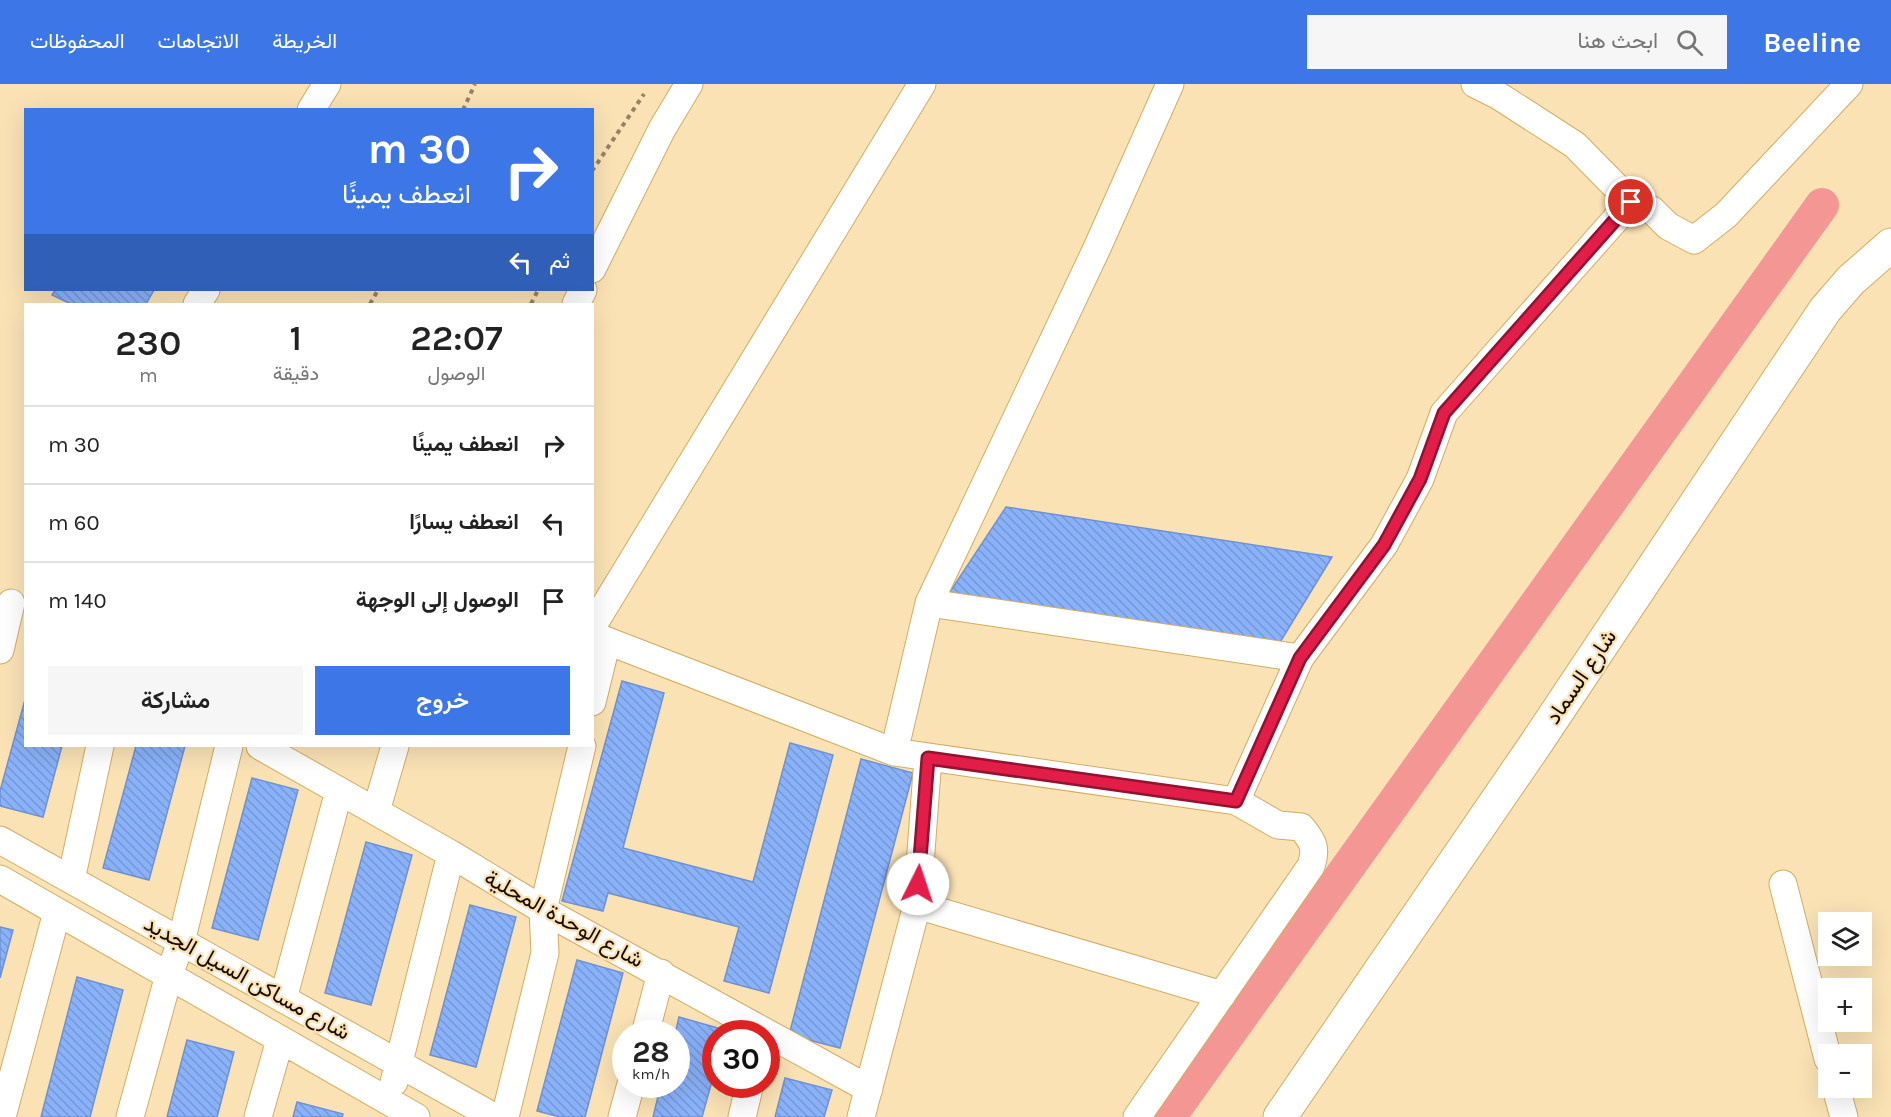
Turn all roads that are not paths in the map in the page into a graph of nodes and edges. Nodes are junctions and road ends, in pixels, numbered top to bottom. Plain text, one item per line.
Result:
1 (327, 84) edge
2 (689, 84) edge
3 (1170, 84) edge
4 (1475, 84) edge
5 (1849, 84) edge
6 (920, 85) edge
7 (312, 108) edge
8 (1631, 202) junction
9 (1891, 245) edge
10 (594, 265) edge
11 (929, 603) junction
12 (12, 604) edge
13 (597, 634) edge
14 (0, 650) edge
15 (1300, 658) junction
16 (594, 675) edge
17 (100, 747) edge
18 (229, 747) edge
19 (262, 747) edge
20 (395, 747) edge
21 (582, 747) edge
22 (894, 752) junction
23 (928, 758) junction
24 (339, 791) junction
25 (1236, 801) junction
26 (376, 811) junction
27 (0, 840) edge
28 (451, 854) junction
29 (0, 879) edge
30 (71, 880) junction
31 (1783, 884) dead end
32 (917, 905) junction
33 (543, 910) junction
34 (57, 912) junction
35 (181, 942) junction
36 (661, 973) junction
37 (169, 975) junction
38 (1222, 995) junction
39 (283, 999) junction
40 (649, 1020) edge
41 (743, 1020) edge
42 (280, 1040) junction
43 (780, 1041) edge
44 (1824, 1044) edge
45 (400, 1065) junction
46 (869, 1089) junction
47 (627, 1098) edge
48 (747, 1098) edge
49 (1839, 1098) edge
50 (385, 1109) edge
51 (2, 1117) edge
52 (130, 1117) edge
53 (258, 1117) edge
54 (416, 1117) edge
55 (494, 1117) edge
56 (506, 1117) edge
57 (622, 1117) edge
58 (742, 1117) edge
59 (861, 1117) edge
60 (1137, 1117) edge
61 (1280, 1117) edge
62 (1844, 1117) edge

1 - 7 street
2 - 10 street
3 - 11 street
4 - 8 street
5 - 8 street
6 - 13 street
8 - 15 street
9 - 61 street, شارع السماد
11 - 15 street
11 - 22 street
12 - 14 street
13 - 16 street
13 - 22 street
15 - 25 street
17 - 30 street
18 - 35 street
19 - 24 street, شارع الوحدة المحلية
20 - 26 street
21 - 33 street
22 - 23 street
23 - 25 street
23 - 32 street
24 - 26 street, شارع الوحدة المحلية
24 - 39 street
25 - 38 street
26 - 28 street, شارع الوحدة المحلية
27 - 30 street, شارع مساكن السيل الجديد
28 - 33 street, شارع الوحدة المحلية
28 - 45 street
29 - 34 street, شارع مساكن السيل الجديد
30 - 35 street, شارع مساكن السيل الجديد
31 - 44 street
32 - 38 street
32 - 46 street
33 - 36 street, شارع الوحدة المحلية
33 - 56 street
34 - 37 street, شارع مساكن السيل الجديد
34 - 51 street
35 - 37 street
35 - 39 street, شارع مساكن السيل الجديد
36 - 40 street
36 - 41 street, شارع الوحدة المحلية
37 - 42 street, شارع مساكن السيل الجديد
37 - 52 street
38 - 60 street
39 - 45 street, شارع مساكن السيل الجديد
42 - 50 street, شارع مساكن السيل الجديد
42 - 53 street
43 - 46 street, شارع الوحدة المحلية
45 - 50 street
45 - 55 street, شارع مساكن السيل الجديد
46 - 59 street
47 - 57 street
48 - 58 street
49 - 62 street
50 - 54 street, شارع مساكن السيل الجديد

